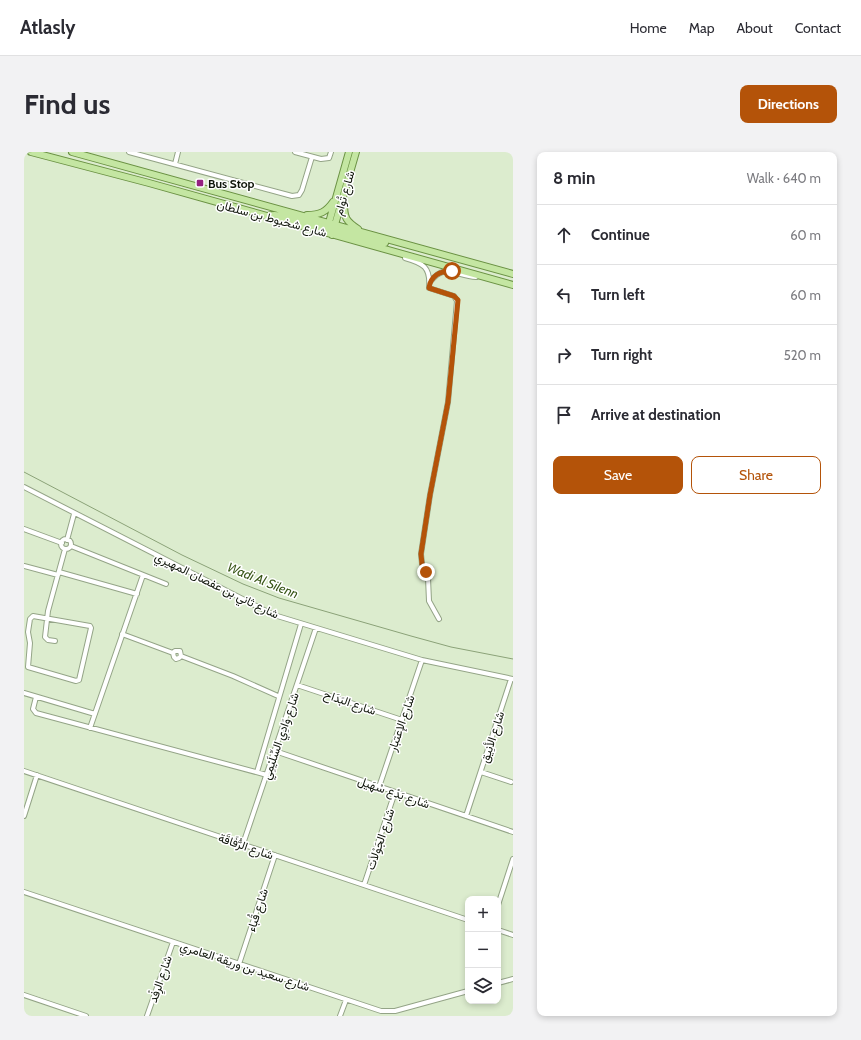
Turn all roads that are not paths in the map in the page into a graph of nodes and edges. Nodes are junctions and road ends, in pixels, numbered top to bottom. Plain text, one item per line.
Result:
1 (31, 152) edge
2 (72, 152) edge
3 (129, 152) edge
4 (178, 152) edge
5 (295, 152) edge
6 (331, 152) edge
7 (356, 152) edge
8 (348, 154) edge
9 (312, 157) junction
10 (175, 164) junction
11 (339, 190) junction
12 (344, 195) junction
13 (339, 211) junction
14 (298, 215) junction
15 (330, 229) junction
16 (362, 232) junction
17 (395, 242) junction
18 (391, 251) junction
19 (513, 274) edge
20 (482, 276) junction
21 (429, 283) junction
22 (513, 285) edge
23 (24, 487) edge
24 (74, 514) junction
25 (24, 529) edge
26 (67, 540) junction
27 (62, 543) junction
28 (71, 546) junction
29 (65, 549) junction
30 (24, 566) edge
31 (59, 574) junction
32 (143, 574) junction
33 (166, 584) dead end
34 (137, 594) junction
35 (47, 618) junction
36 (439, 619) dead end
37 (301, 624) junction
38 (316, 628) junction
39 (122, 634) junction
40 (55, 641) dead end
41 (422, 660) junction
42 (512, 679) edge
43 (297, 685) junction
44 (24, 693) edge
45 (278, 696) junction
46 (36, 697) junction
47 (95, 714) junction
48 (402, 720) junction
49 (90, 728) junction
50 (275, 751) junction
51 (24, 770) edge
52 (257, 772) junction
53 (481, 772) junction
54 (37, 775) junction
55 (267, 775) junction
56 (511, 782) dead end
57 (379, 787) junction
58 (395, 792) junction
59 (24, 798) edge
60 (30, 798) junction
61 (24, 816) edge
62 (466, 816) junction
63 (513, 832) edge
64 (243, 844) junction
65 (275, 856) junction
66 (513, 859) edge
67 (364, 885) junction
68 (24, 892) edge
69 (501, 896) edge
70 (465, 919) edge
71 (501, 931) edge
72 (513, 935) edge
73 (173, 942) junction
74 (239, 964) junction
75 (513, 979) edge
76 (501, 982) edge
77 (465, 992) edge
78 (24, 995) edge
79 (346, 1000) junction
80 (86, 1016) edge
81 (147, 1016) edge
82 (340, 1016) edge

1 - 15 main road, شارع شخبوط بن سلطان
2 - 14 main road, شارع شخبوط بن سلطان
3 - 10 street
4 - 10 street
5 - 9 street
6 - 9 street
7 - 12 main road, شارع تُوام
8 - 11 main road, شارع تُوام
9 - 10 street
11 - 13 main road
11 - 14 main road
11 - 15 main road, شارع تُوام
12 - 13 main road, شارع تُوام
12 - 16 main road
13 - 15 main road, شارع تُوام
14 - 15 main road, شارع شخبوط بن سلطان
15 - 16 main road, شارع شخبوط بن سلطان
15 - 17 main road
15 - 18 main road, شارع شخبوط بن سلطان
16 - 17 main road, شارع شخبوط بن سلطان
17 - 19 main road, شارع شخبوط بن سلطان
18 - 20 main road, شارع شخبوط بن سلطان
18 - 21 street
20 - 21 street
20 - 22 main road, شارع شخبوط بن سلطان
21 - 36 street
23 - 24 street, شارع ثاني بن عفصان المهيري
24 - 26 street
24 - 37 street, شارع ثاني بن عفصان المهيري
25 - 27 street
26 - 27 street
26 - 28 street
27 - 29 street
28 - 29 street
28 - 32 street
29 - 31 street
30 - 31 street
31 - 34 street
31 - 35 street
32 - 33 street
32 - 34 street
34 - 39 street
35 - 35 street
35 - 40 street
37 - 38 street, شارع ثاني بن عفصان المهيري
37 - 45 street
38 - 41 street, شارع ثاني بن عفصان المهيري
38 - 43 street, شارع وَادِي السِّلَيْمِي
39 - 45 street
39 - 47 street
41 - 42 street, شارع ثاني بن عفصان المهيري
41 - 48 street, شارع الإعتبار
42 - 53 street, شارع الأنِيق
43 - 48 street, شارع البَدَاح
43 - 50 street, شارع وَادِي السِّلَيْمِي
44 - 46 street
45 - 52 street
46 - 47 street
46 - 49 street
47 - 49 street
48 - 57 street, شارع الإعتبار
49 - 52 street
50 - 55 street, شارع وَادِي السِّلَيْمِي
50 - 57 street, شارع بَدْع سْهَيل
51 - 54 street, شارع الرُّفَاقَة
52 - 55 street
53 - 56 street, شارع الأنِيق
53 - 62 street, شارع الأنِيق
54 - 60 street
54 - 64 street, شارع الرُّفَاقَة
55 - 64 street, شارع وَادِي السِّلَيْمِي
57 - 58 street, شارع بَدْع سْهَيل
58 - 62 street, شارع بَدْع سْهَيل
58 - 67 street, شارع الجَوْلاَت
59 - 60 street
60 - 61 street
62 - 63 street, شارع بَدْع سْهَيل
64 - 65 street, شارع الرُّفَاقَة
65 - 67 street, شارع الرُّفَاقَة
65 - 74 street, شارع قُباء
66 - 69 street
67 - 70 street, شارع الرُّفَاقَة
68 - 73 street, شارع سعيد بن وريقة العامري
71 - 72 street
73 - 74 street, شارع سعيد بن وريقة العامري
73 - 81 street, شارع الرِفْد
74 - 79 street, شارع سعيد بن وريقة العامري
75 - 76 street
77 - 79 street, شارع سعيد بن وريقة العامري
78 - 80 street
79 - 82 street

